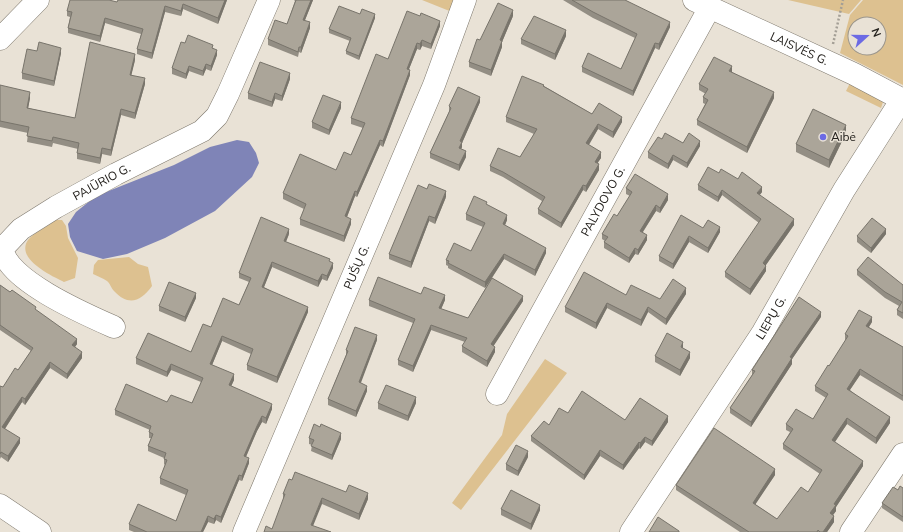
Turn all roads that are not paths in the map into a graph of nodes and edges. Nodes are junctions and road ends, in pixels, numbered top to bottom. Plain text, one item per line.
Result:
1 (38, 0) edge
2 (269, 0) edge
3 (465, 0) edge
4 (702, 4) edge
5 (0, 39) edge
6 (902, 99) edge
7 (114, 327) dead end
8 (497, 394) dead end
9 (903, 454) edge
10 (0, 505) edge
11 (40, 532) edge
12 (244, 532) edge
13 (631, 532) edge
14 (851, 532) edge

1 - 5 street
2 - 7 street, PAJŪRIO G.
3 - 12 street, PUŠŲ G.
4 - 6 street, LAISVĖS G.
4 - 8 street, PALYDOVO G.
6 - 13 street, LIEPŲ G.
9 - 14 street
10 - 11 street

